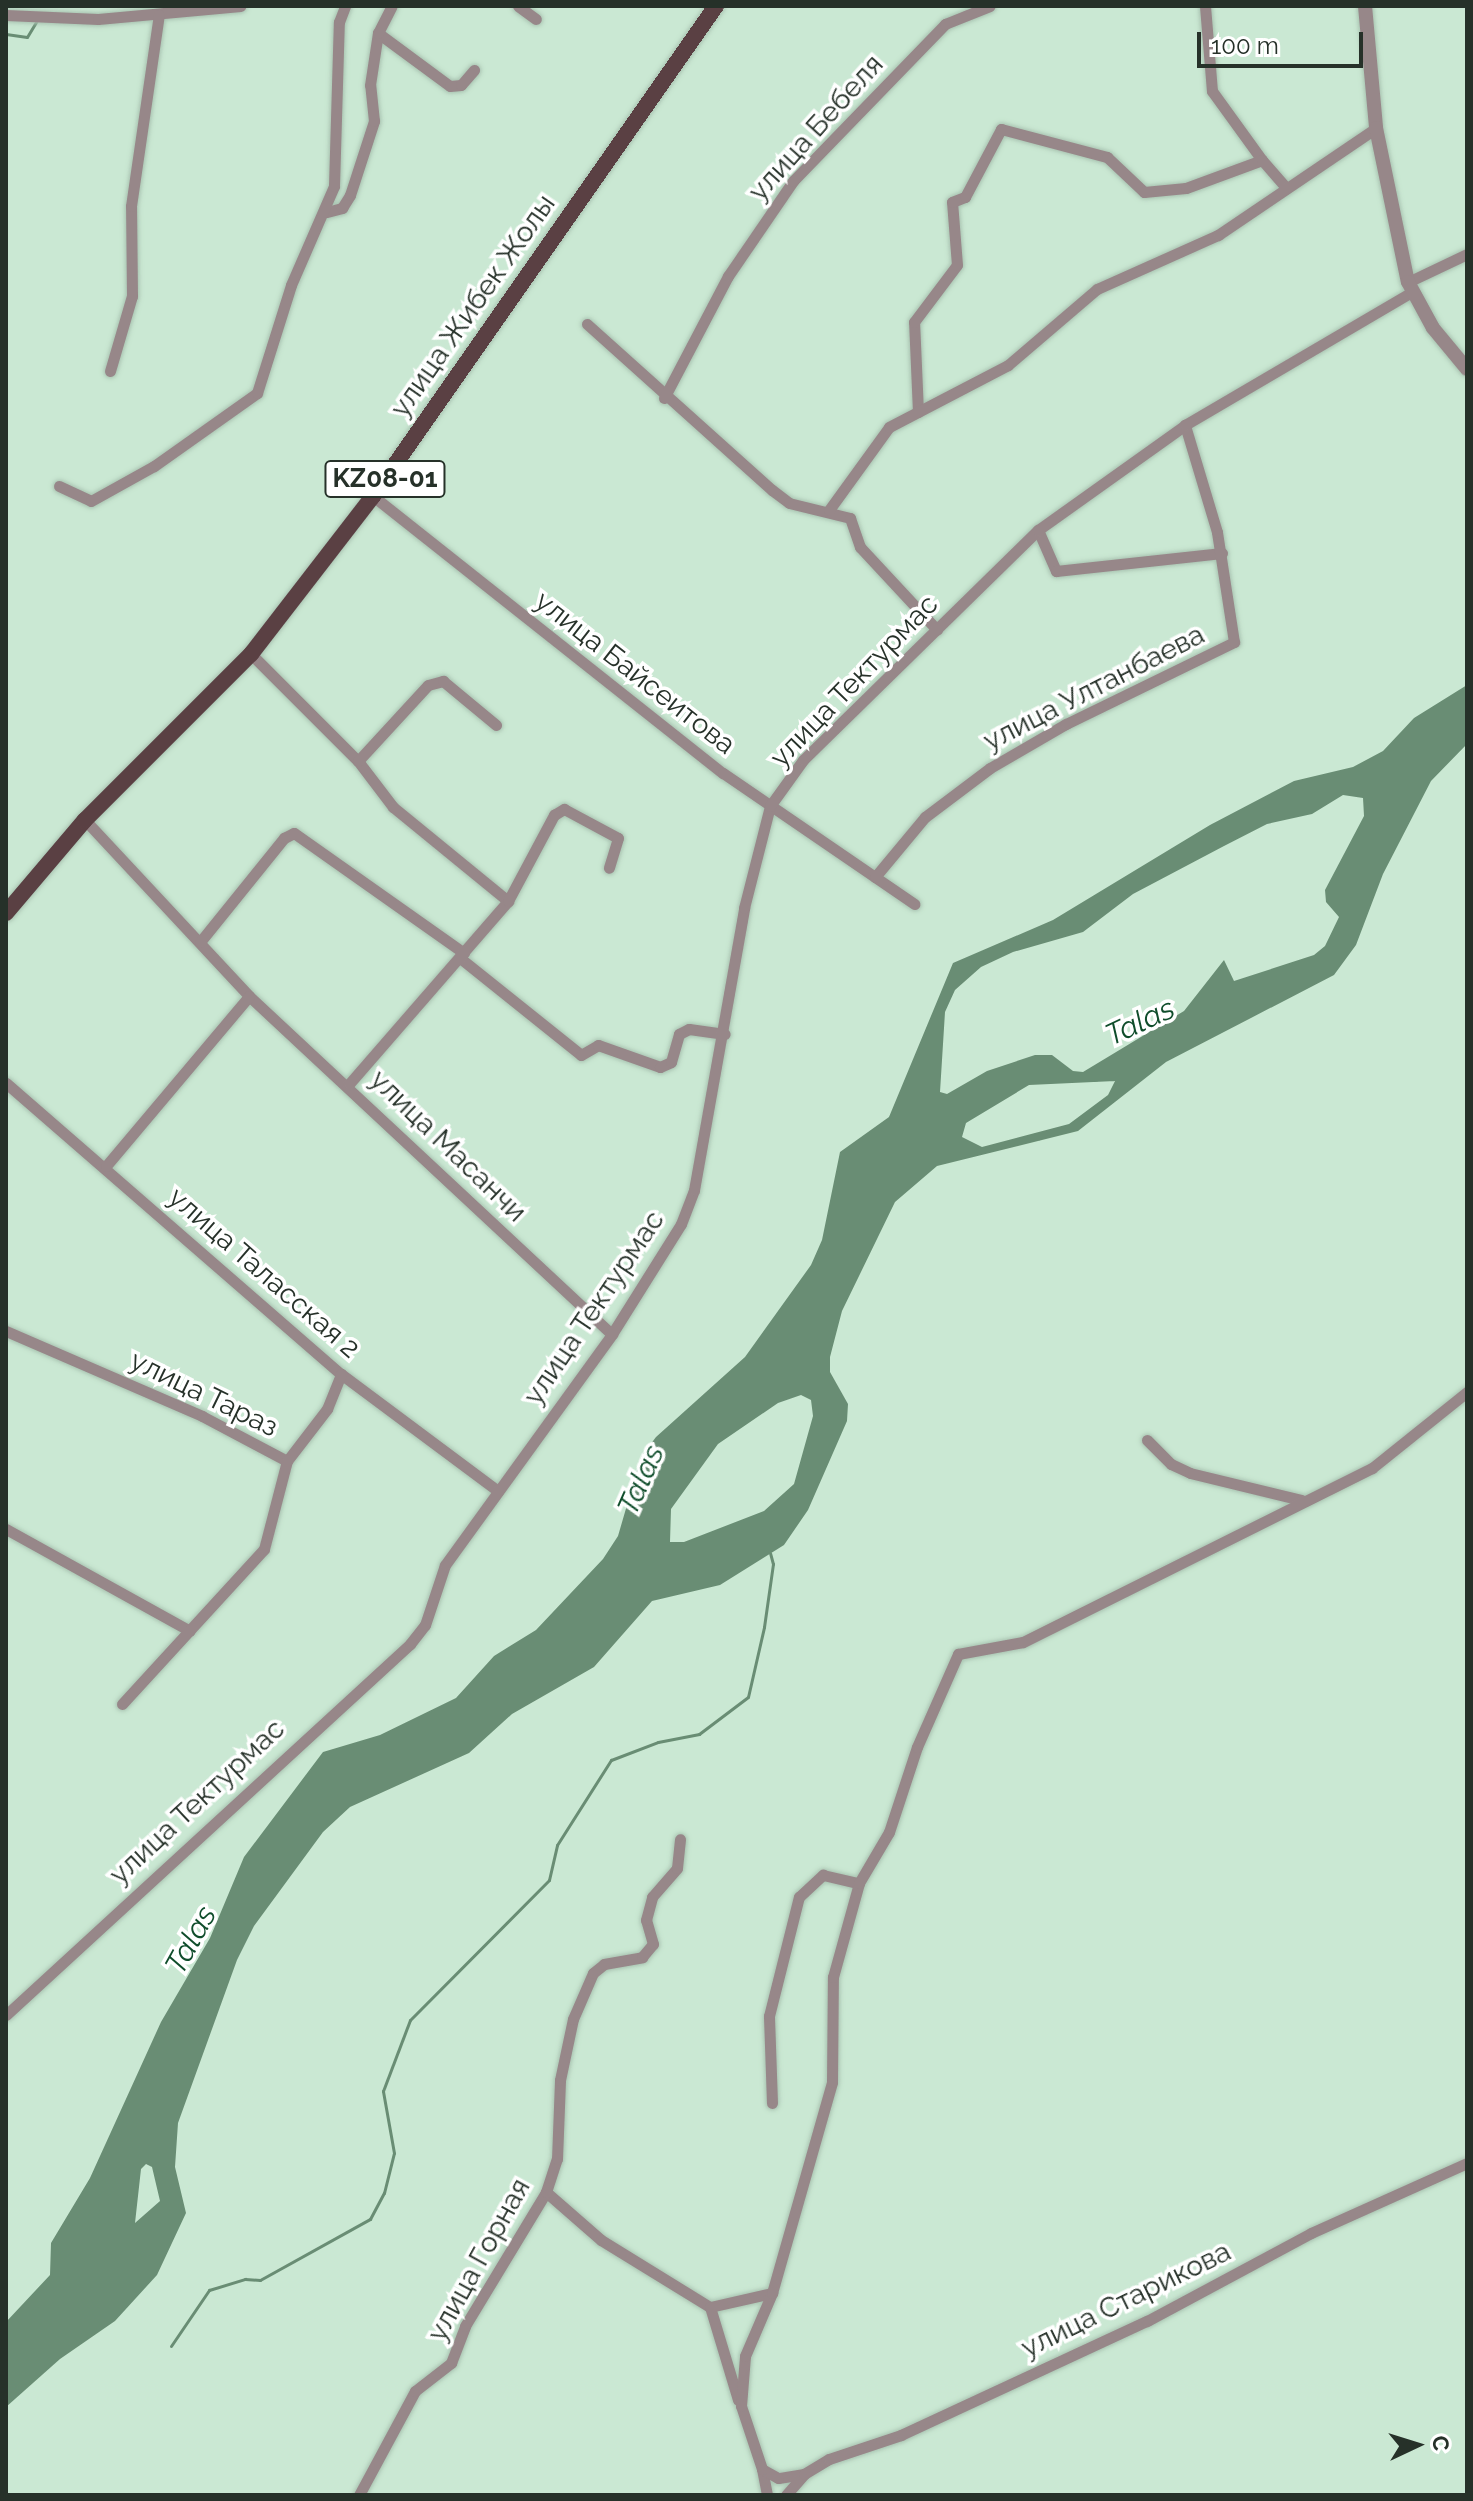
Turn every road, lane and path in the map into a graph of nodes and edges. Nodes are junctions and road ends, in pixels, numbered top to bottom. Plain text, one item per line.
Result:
1 (240, 6) edge
2 (345, 6) edge
3 (392, 6) edge
4 (518, 6) edge
5 (716, 6) edge
6 (990, 6) edge
7 (1205, 6) edge
8 (1365, 6) edge
9 (44, 12) edge
10 (6, 15) edge
11 (159, 15) junction
12 (536, 19) dead end
13 (378, 33) junction
14 (474, 70) dead end
15 (1376, 128) junction
16 (1262, 160) junction
17 (1285, 186) junction
18 (327, 212) junction
19 (1467, 254) edge
20 (1410, 287) junction
21 (587, 324) dead end
22 (1459, 353) edge
23 (1467, 369) edge
24 (110, 371) dead end
25 (664, 398) junction
26 (918, 412) junction
27 (1185, 425) junction
28 (59, 486) dead end
29 (373, 496) junction
30 (829, 510) junction
31 (1038, 530) junction
32 (1222, 553) junction
33 (937, 630) junction
34 (251, 654) junction
35 (496, 725) dead end
36 (358, 761) junction
37 (770, 806) junction
38 (85, 820) junction
39 (609, 868) dead end
40 (875, 877) junction
41 (508, 901) junction
42 (914, 904) dead end
43 (6, 913) edge
44 (200, 942) junction
45 (462, 956) junction
46 (249, 996) junction
47 (725, 1034) junction
48 (6, 1083) edge
49 (349, 1084) junction
50 (106, 1166) junction
51 (6, 1331) edge
52 (612, 1334) junction
53 (341, 1374) junction
54 (1467, 1392) edge
55 (1147, 1440) dead end
56 (287, 1461) junction
57 (498, 1491) junction
58 (1302, 1500) junction
59 (6, 1529) edge
60 (190, 1631) junction
61 (122, 1704) dead end
62 (680, 1839) dead end
63 (859, 1883) junction
64 (6, 2015) edge
65 (772, 2103) dead end
66 (1467, 2163) edge
67 (546, 2192) junction
68 (772, 2293) junction
69 (710, 2307) junction
70 (741, 2406) junction
71 (762, 2469) junction
72 (804, 2474) junction
73 (359, 2495) edge
74 (767, 2495) edge
75 (786, 2495) edge

1 - 11 street
2 - 18 street
3 - 13 street
4 - 12 street
5 - 29 main road, улица Жибек Жолы / KZ08-01
6 - 25 street, улица Бебеля
7 - 16 street
8 - 15 street
9 - 10 street
9 - 11 street
11 - 24 street
13 - 14 street
13 - 18 street
15 - 17 street
15 - 20 street
16 - 17 street
16 - 26 street
17 - 26 street
18 - 28 street
19 - 20 street, улица Тектурмас
20 - 22 street
20 - 27 street, улица Тектурмас
21 - 25 street
22 - 23 street
25 - 30 street
26 - 30 street
27 - 31 street, улица Тектурмас
27 - 32 street
29 - 34 main road, улица Жибек Жолы / KZ08-01
29 - 37 street, улица Байсеитова
30 - 33 street
31 - 32 street
31 - 33 street, улица Тектурмас
32 - 40 street, улица Ултанбаева
33 - 37 street, улица Тектурмас
34 - 36 street
34 - 38 main road, улица Жибек Жолы / KZ08-01
35 - 36 street
36 - 41 street
37 - 40 street, улица Байсеитова
37 - 47 street, улица Тектурмас
38 - 43 main road, улица Жибек Жолы / KZ08-01
38 - 44 street, улица Масанчи
39 - 41 street
40 - 42 street, улица Байсеитова
41 - 45 street
44 - 45 street
44 - 46 street, улица Масанчи
45 - 47 street
45 - 49 street
46 - 49 street, улица Масанчи
46 - 50 street
47 - 52 street, улица Тектурмас
48 - 50 street, улица Таласская 2
49 - 52 street, улица Масанчи
50 - 53 street, улица Таласская 2
51 - 56 street, улица Тараз
52 - 57 street, улица Тектурмас
53 - 56 street, улица Тараз
53 - 57 street, улица Таласская 2
54 - 58 street
55 - 58 street
56 - 60 street
57 - 64 street, улица Тектурмас
58 - 63 street
59 - 60 street
60 - 61 street
62 - 67 street, улица Горная
63 - 65 street
63 - 68 street
66 - 72 street, улица Старикова
67 - 69 street
67 - 73 street, улица Горная
68 - 69 street
68 - 70 street
69 - 70 street
70 - 71 street
71 - 72 street
71 - 74 street
72 - 75 street

